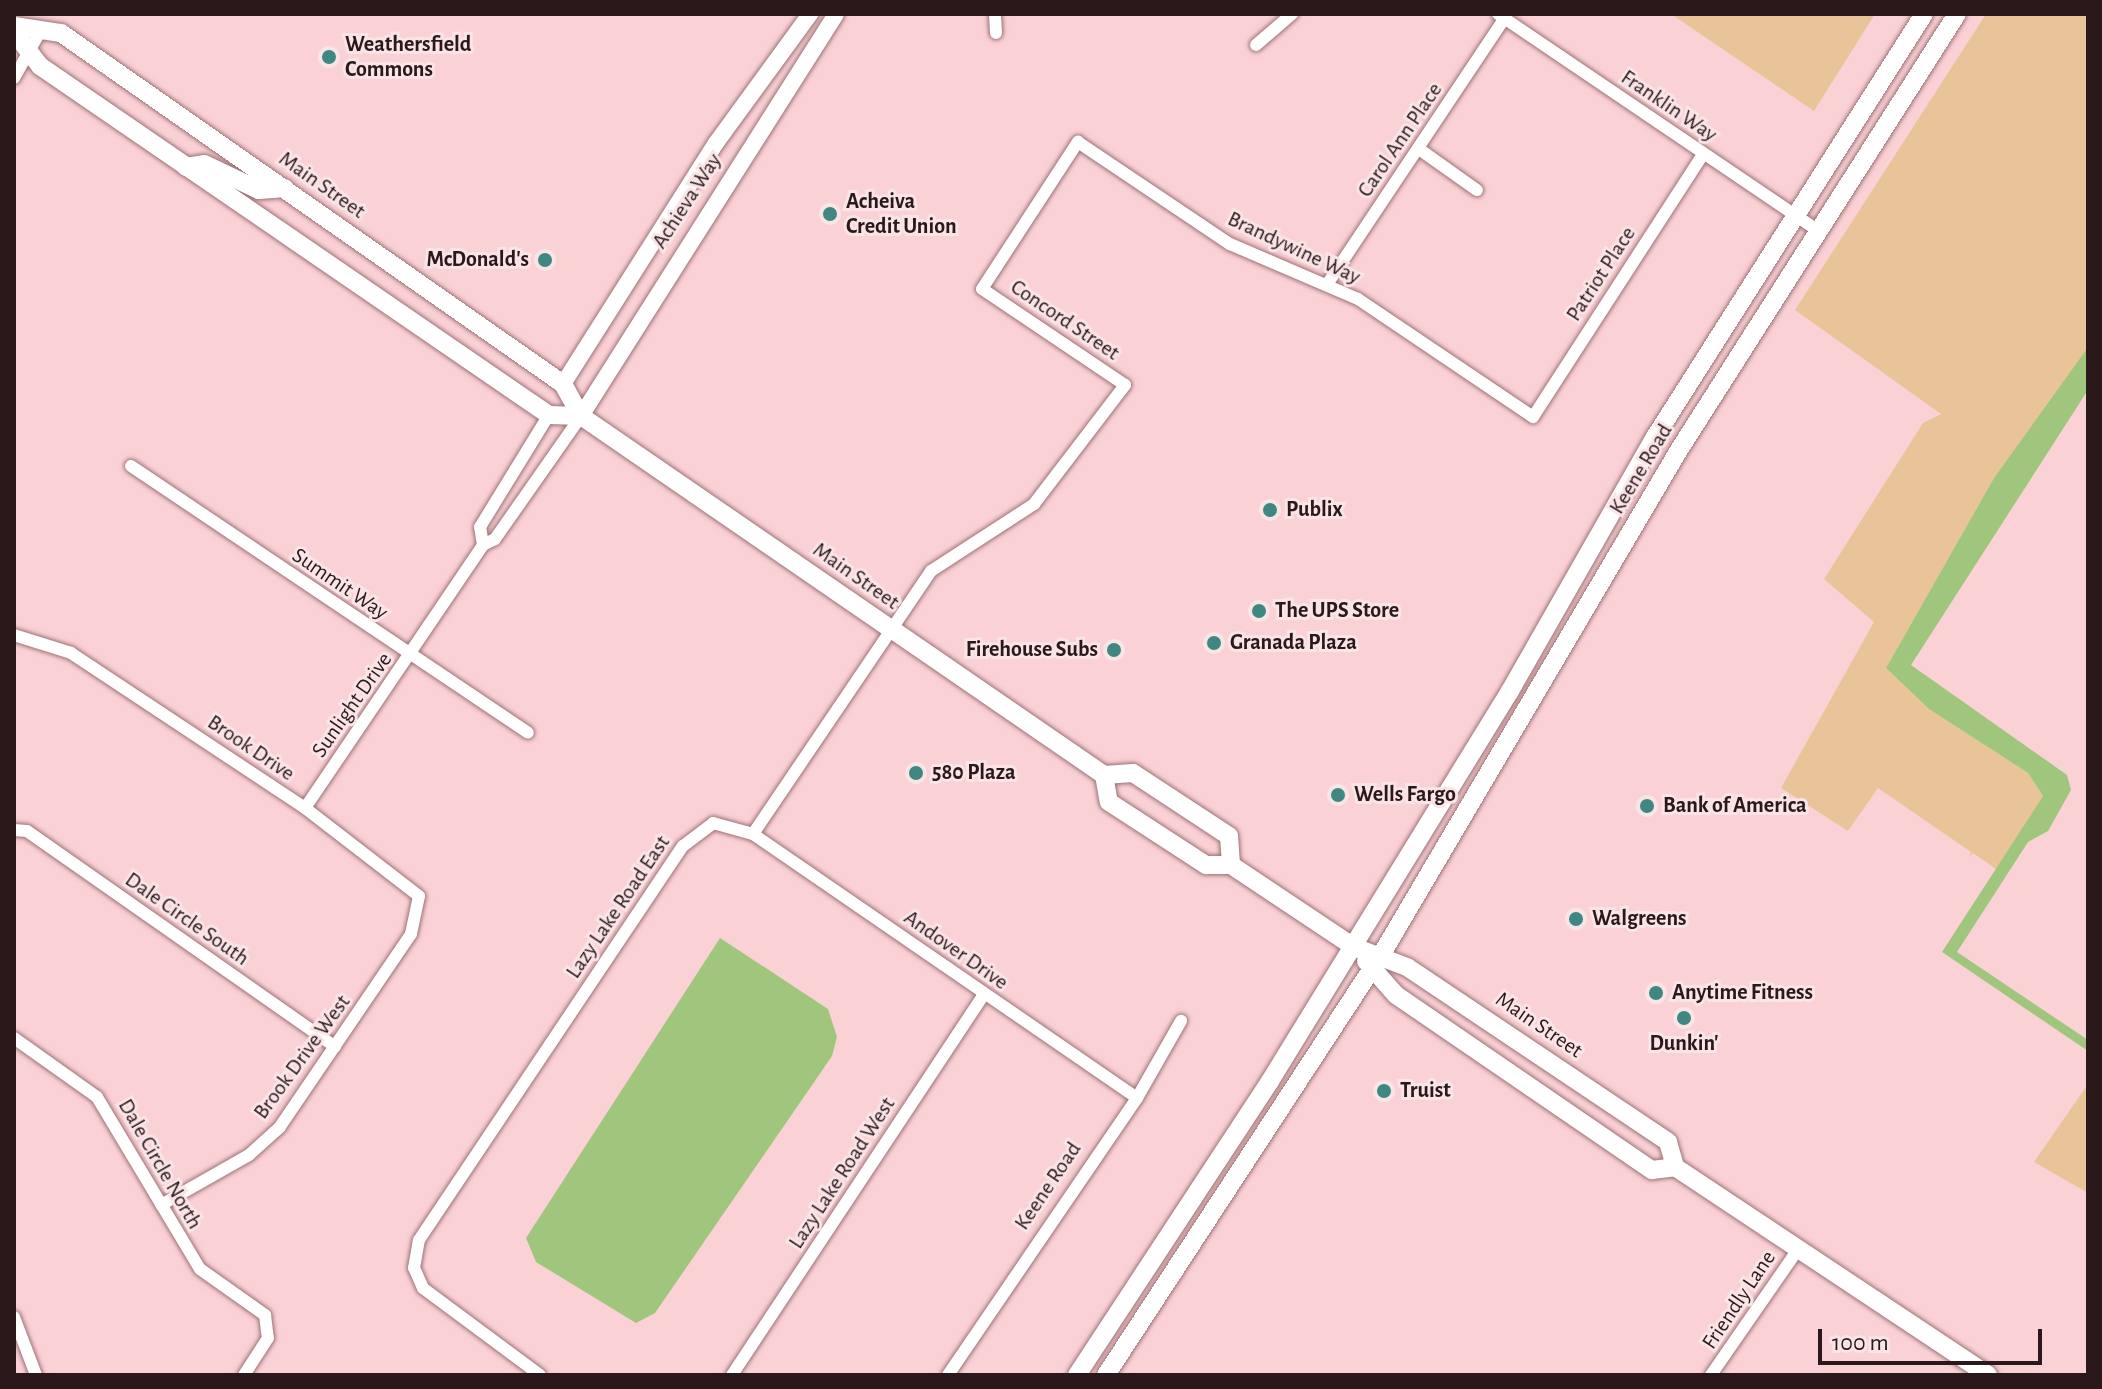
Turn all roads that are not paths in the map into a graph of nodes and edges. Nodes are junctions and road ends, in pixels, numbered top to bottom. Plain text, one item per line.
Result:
1 (810, 14) edge
2 (836, 14) edge
3 (995, 14) edge
4 (1292, 14) edge
5 (1924, 14) edge
6 (1957, 14) edge
7 (1501, 16) edge
8 (14, 26) edge
9 (41, 30) junction
10 (14, 32) edge
11 (996, 33) dead end
12 (1256, 45) dead end
13 (29, 52) junction
14 (14, 78) edge
15 (1419, 149) junction
16 (1703, 154) junction
17 (186, 167) junction
18 (285, 188) junction
19 (1477, 190) dead end
20 (1796, 216) junction
21 (1818, 231) junction
22 (1328, 283) junction
23 (982, 289) joint
24 (563, 384) junction
25 (549, 415) junction
26 (581, 416) junction
27 (1533, 417) joint
28 (131, 466) dead end
29 (483, 545) junction
30 (890, 628) junction
31 (14, 635) edge
32 (411, 655) junction
33 (528, 733) dead end
34 (1104, 775) junction
35 (305, 808) junction
36 (14, 830) edge
37 (753, 834) junction
38 (1231, 865) junction
39 (411, 934) joint
40 (1354, 947) junction
41 (1376, 963) junction
42 (984, 994) junction
43 (1181, 1021) dead end
44 (14, 1038) edge
45 (335, 1047) junction
46 (1137, 1098) junction
47 (1675, 1167) junction
48 (161, 1205) junction
49 (1799, 1248) junction
50 (14, 1317) edge
51 (36, 1375) edge
52 (244, 1375) edge
53 (540, 1375) edge
54 (732, 1375) edge
55 (948, 1375) edge
56 (1077, 1375) edge
57 (1106, 1375) edge
58 (1711, 1375) edge
59 (1988, 1375) edge

1 - 24 street, Achieva Way
2 - 26 street, Achieva Way
3 - 11 street
4 - 12 street
5 - 20 main road, Keene Road
6 - 21 main road, Keene Road
7 - 15 street, Carol Ann Place
7 - 16 street, Franklin Way
8 - 9 main road, Main Street
9 - 13 street
9 - 18 main road, Main Street
10 - 13 main road
13 - 14 street
13 - 17 main road
15 - 19 street
15 - 22 street, Carol Ann Place
16 - 20 street, Franklin Way
16 - 27 street, Patriot Place
17 - 18 main road
17 - 25 main road
18 - 24 main road, Main Street
20 - 21 street, Franklin Way
20 - 40 main road, Keene Road
21 - 41 main road, Keene Road
22 - 23 street, Brandywine Way
22 - 27 street, Brandywine Way
23 - 30 street, Concord Street
24 - 25 main road
24 - 26 main road, Main Street
25 - 26 main road
25 - 29 street, Sunlight Drive
26 - 29 street, Sunlight Drive
26 - 30 main road, Main Street
28 - 32 street, Summit Way
29 - 32 street, Sunlight Drive
30 - 34 main road, Main Street
30 - 37 street
31 - 35 street, Brook Drive
32 - 33 street, Summit Way
32 - 35 street, Sunlight Drive
34 - 38 main road, Main Street
34 - 38 main road, Main Street
35 - 39 street, Brook Drive
36 - 45 street, Dale Circle South
37 - 42 street, Andover Drive
37 - 53 street, Lazy Lake Road East
38 - 40 main road, Main Street
39 - 45 street, Brook Drive West
40 - 41 main road, Main Street
40 - 56 main road, Keene Road
41 - 47 main road, Main Street
41 - 47 main road, Main Street
41 - 57 main road, Keene Road
42 - 46 street, Andover Drive
42 - 54 street, Lazy Lake Road West
43 - 46 street, Keene Road
44 - 48 street, Dale Circle North
45 - 48 street, Brook Drive West
46 - 55 street, Keene Road
47 - 49 main road, Main Street
48 - 52 street, Dale Circle North
49 - 58 street, Friendly Lane
49 - 59 main road, Main Street
50 - 51 street

